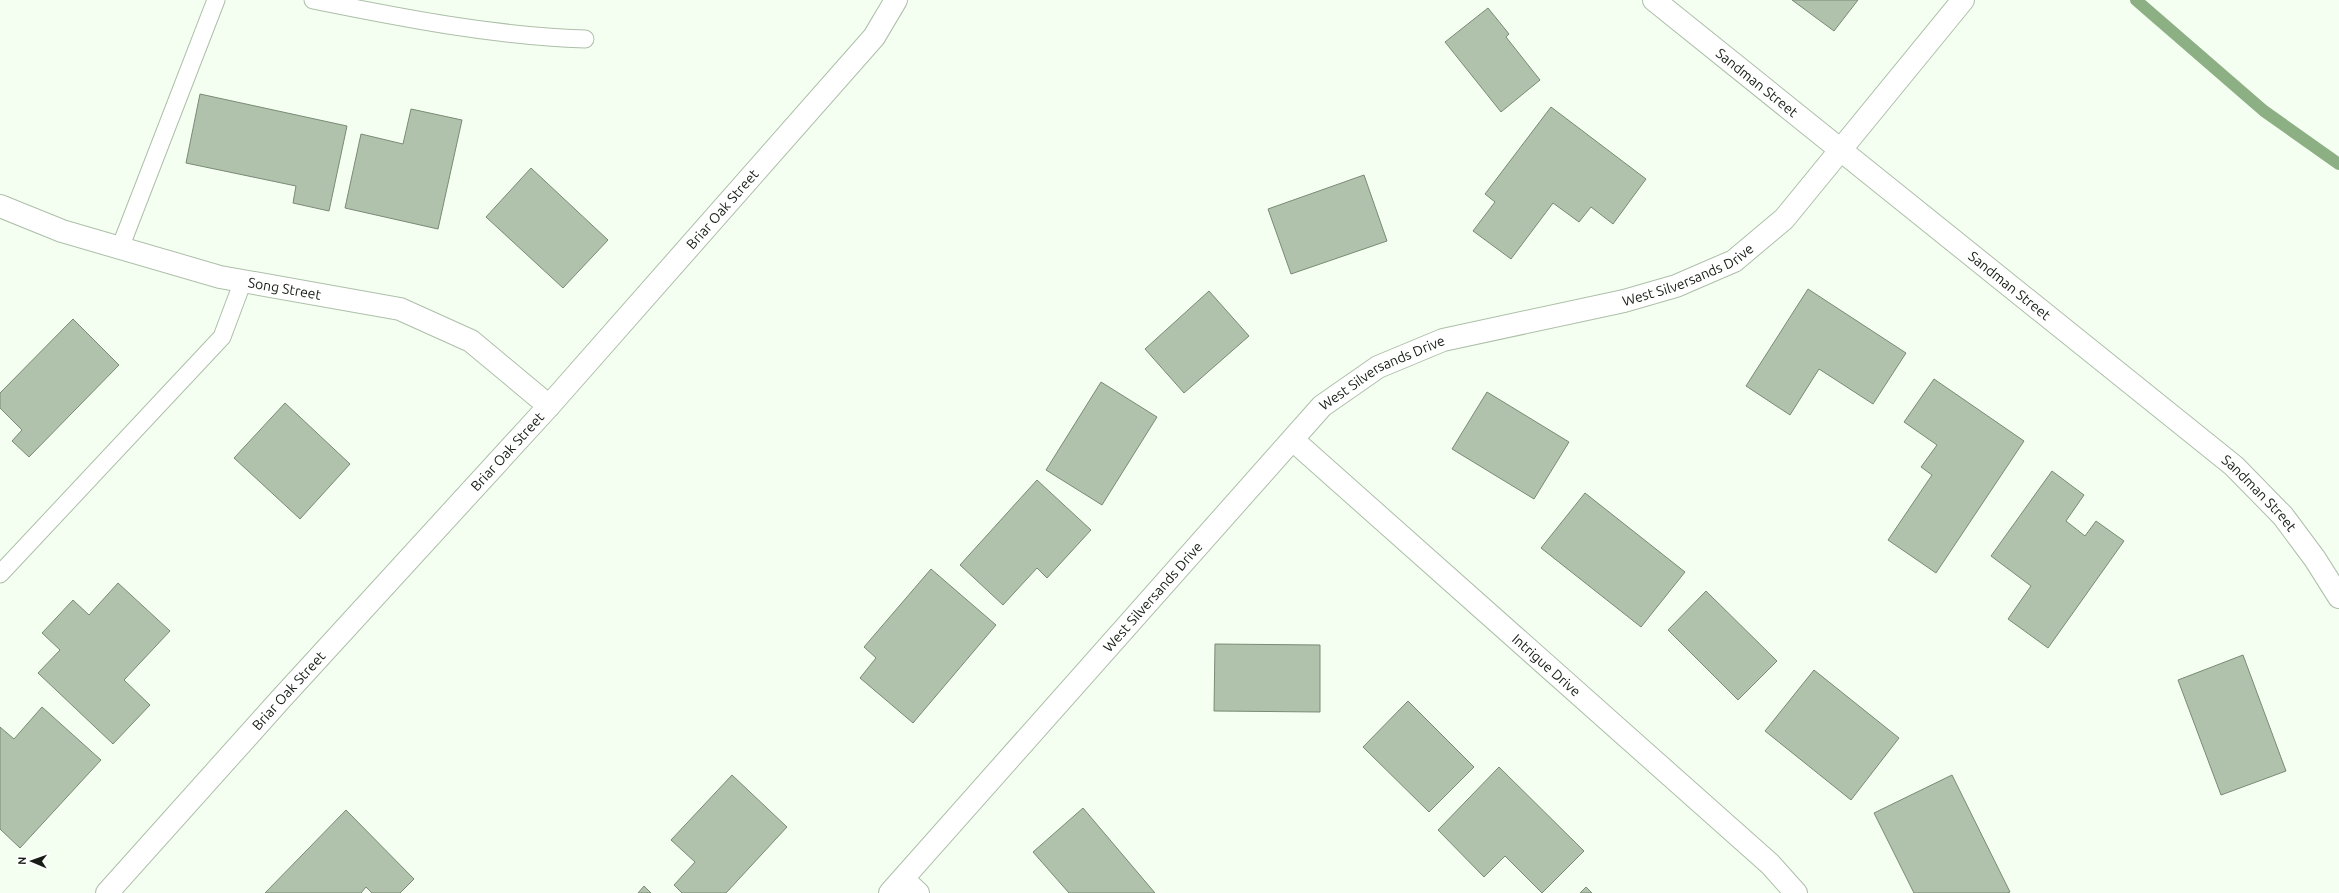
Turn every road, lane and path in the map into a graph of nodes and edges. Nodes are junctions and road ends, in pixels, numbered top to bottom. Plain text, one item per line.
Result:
1 (216, 0) edge
2 (313, 0) edge
3 (896, 0) edge
4 (1654, 0) edge
5 (1963, 0) edge
6 (585, 39) dead end
7 (1841, 152) junction
8 (0, 206) edge
9 (120, 248) junction
10 (243, 281) junction
11 (549, 406) junction
12 (1293, 440) junction
13 (0, 574) edge
14 (2339, 597) edge
15 (904, 888) edge
16 (107, 893) edge
17 (1796, 893) edge

1 - 9 lane
2 - 6 lane
3 - 11 street, Briar Oak Street
4 - 7 street, Sandman Street
5 - 7 street, West Silversands Drive
7 - 12 street, West Silversands Drive
7 - 14 street, Sandman Street
8 - 9 street, Song Street
9 - 10 street, Song Street
10 - 11 street, Song Street
10 - 13 lane
11 - 16 street, Briar Oak Street
12 - 15 street, West Silversands Drive
12 - 17 street, Intrigue Drive

